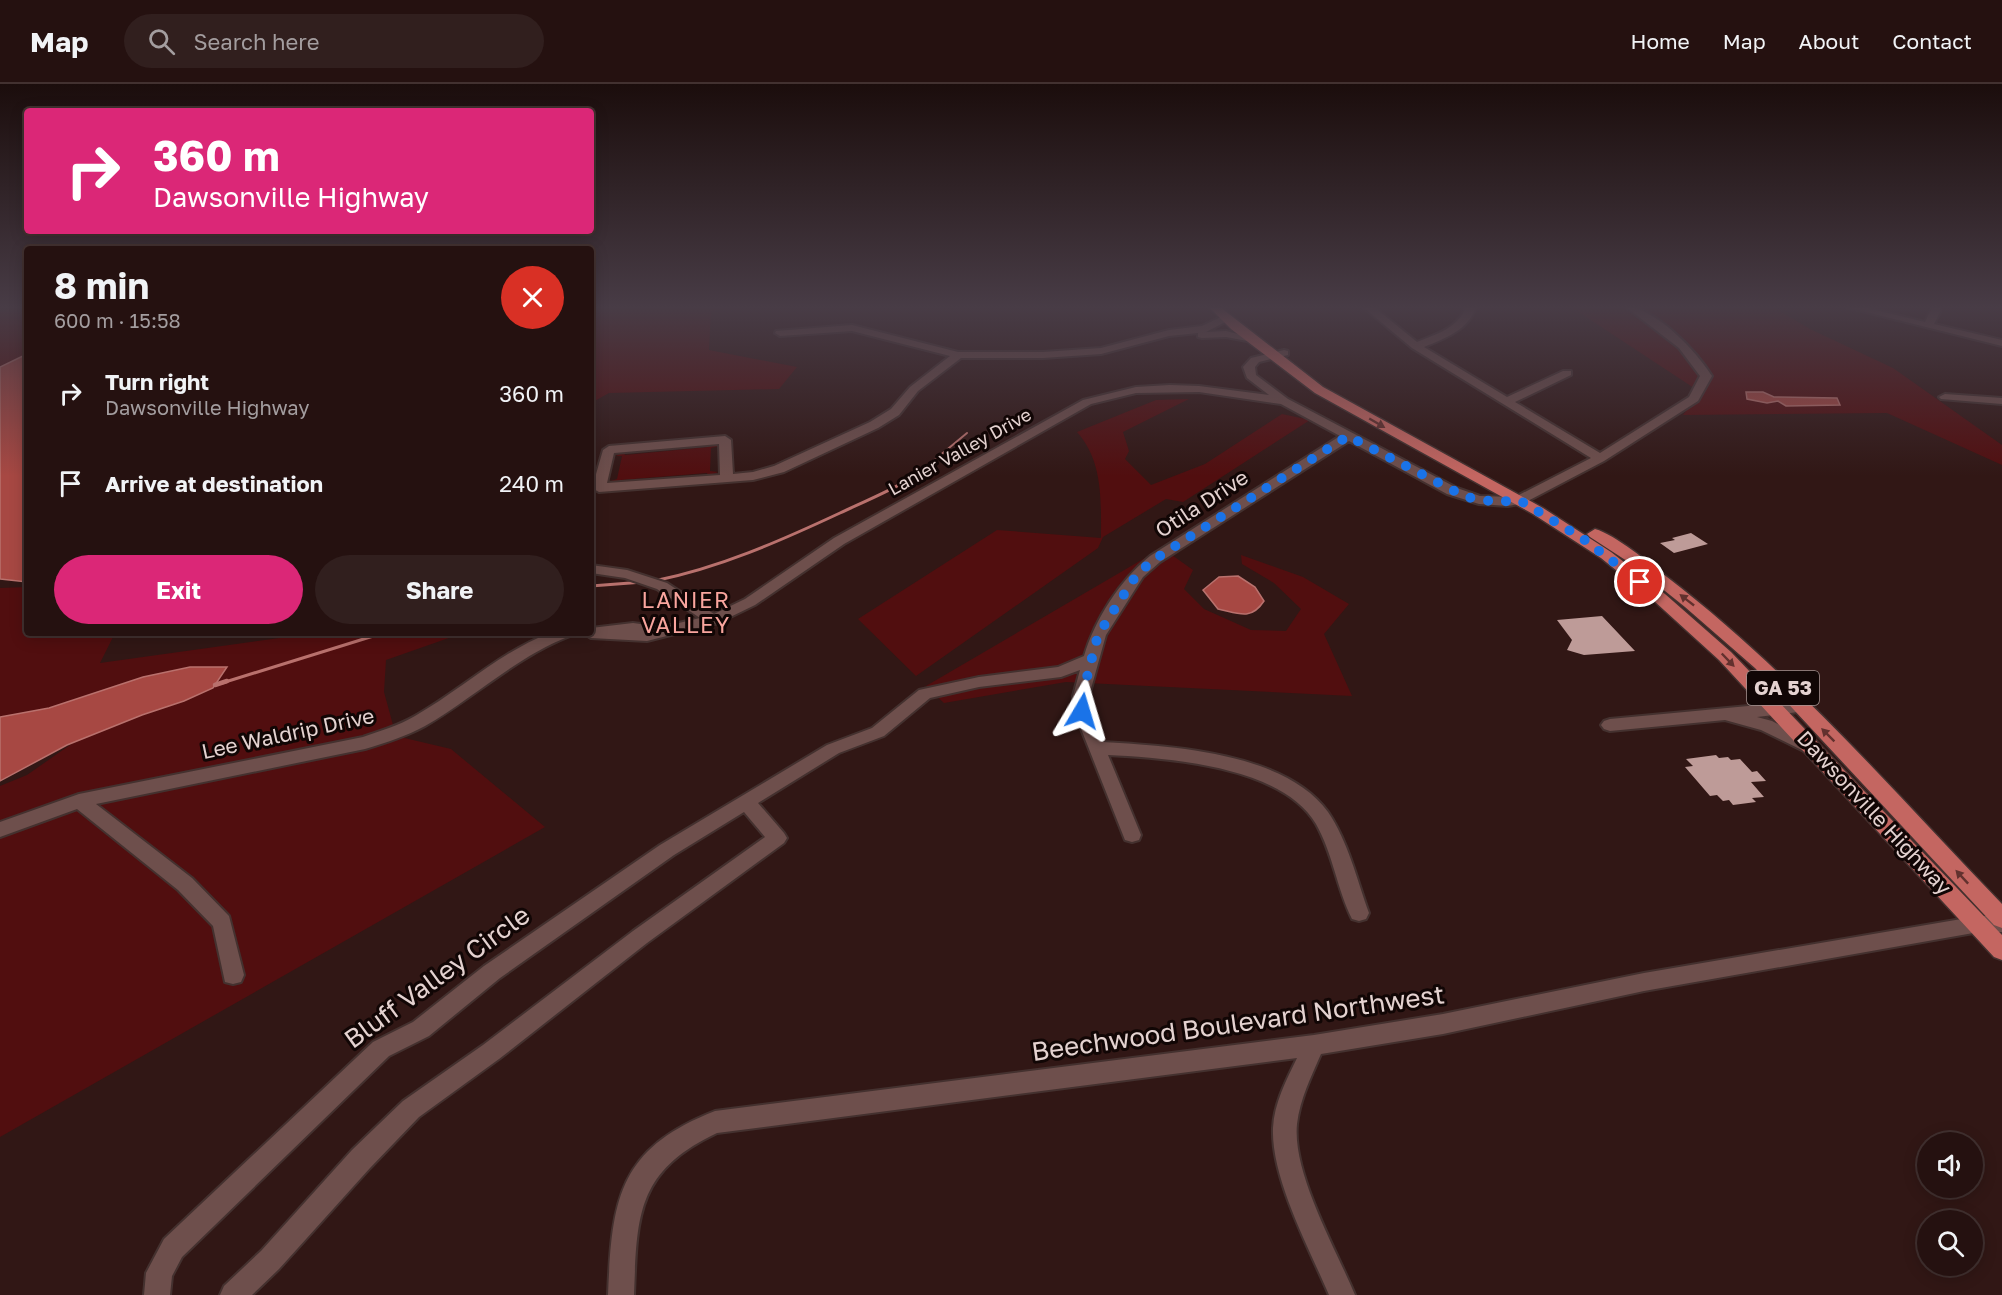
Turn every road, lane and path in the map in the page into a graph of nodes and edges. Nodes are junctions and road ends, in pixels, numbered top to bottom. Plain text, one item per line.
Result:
1 (947, 364) edge
2 (1251, 364) edge
3 (1296, 364) edge
4 (1444, 364) edge
5 (1699, 364) edge
6 (1567, 373) dead end
7 (1945, 397) dead end
8 (1284, 401) junction
9 (2002, 401) edge
10 (1506, 402) junction
11 (1348, 436) junction
12 (1600, 458) junction
13 (727, 478) junction
14 (1526, 497) junction
15 (594, 569) edge
16 (713, 620) junction
17 (598, 632) edge
18 (556, 636) edge
19 (1092, 659) junction
20 (1800, 707) junction
21 (1773, 708) junction
22 (1721, 713) junction
23 (1610, 725) dead end
24 (1097, 748) junction
25 (1817, 753) junction
26 (79, 801) junction
27 (746, 801) junction
28 (0, 830) edge
29 (1132, 835) dead end
30 (1359, 913) dead end
31 (2002, 922) edge
32 (1978, 924) junction
33 (2002, 950) edge
34 (233, 975) dead end
35 (1314, 1045) junction
36 (157, 1295) edge
37 (233, 1295) edge
38 (621, 1295) edge
39 (1342, 1295) edge

1 - 13 street
2 - 8 street
3 - 14 main road, GA 53
4 - 10 street
5 - 12 street
6 - 10 street
7 - 9 street
8 - 11 street
8 - 16 street, Lanier Valley Drive
10 - 12 street
11 - 14 street
11 - 19 street, Otila Drive
12 - 14 street
13 - 13 street
20 -> 14 main road, Dawsonville Highway / GA 53
14 -> 21 main road, Dawsonville Highway / GA 53
15 - 16 street
16 - 17 street
18 - 26 street, Lee Waldrip Drive
19 - 24 street, Otila Drive
19 - 27 street, Bluff Valley Circle
20 - 21 street
31 -> 20 main road, Dawsonville Highway / GA 53
21 - 22 street
21 - 25 main road, Dawsonville Highway / GA 53
22 - 23 street
22 - 25 street
24 - 29 street, Otila Drive
24 - 30 street
25 - 32 main road, Dawsonville Highway / GA 53
26 - 28 street, Lee Waldrip Drive
26 - 34 street
27 - 36 street, Bluff Valley Circle
27 - 37 street
31 - 32 street, Beechwood Boulevard Northwest
32 - 33 main road, Dawsonville Highway / GA 53
32 - 35 street, Beechwood Boulevard Northwest
35 - 38 street, Beechwood Boulevard Northwest
35 - 39 street

